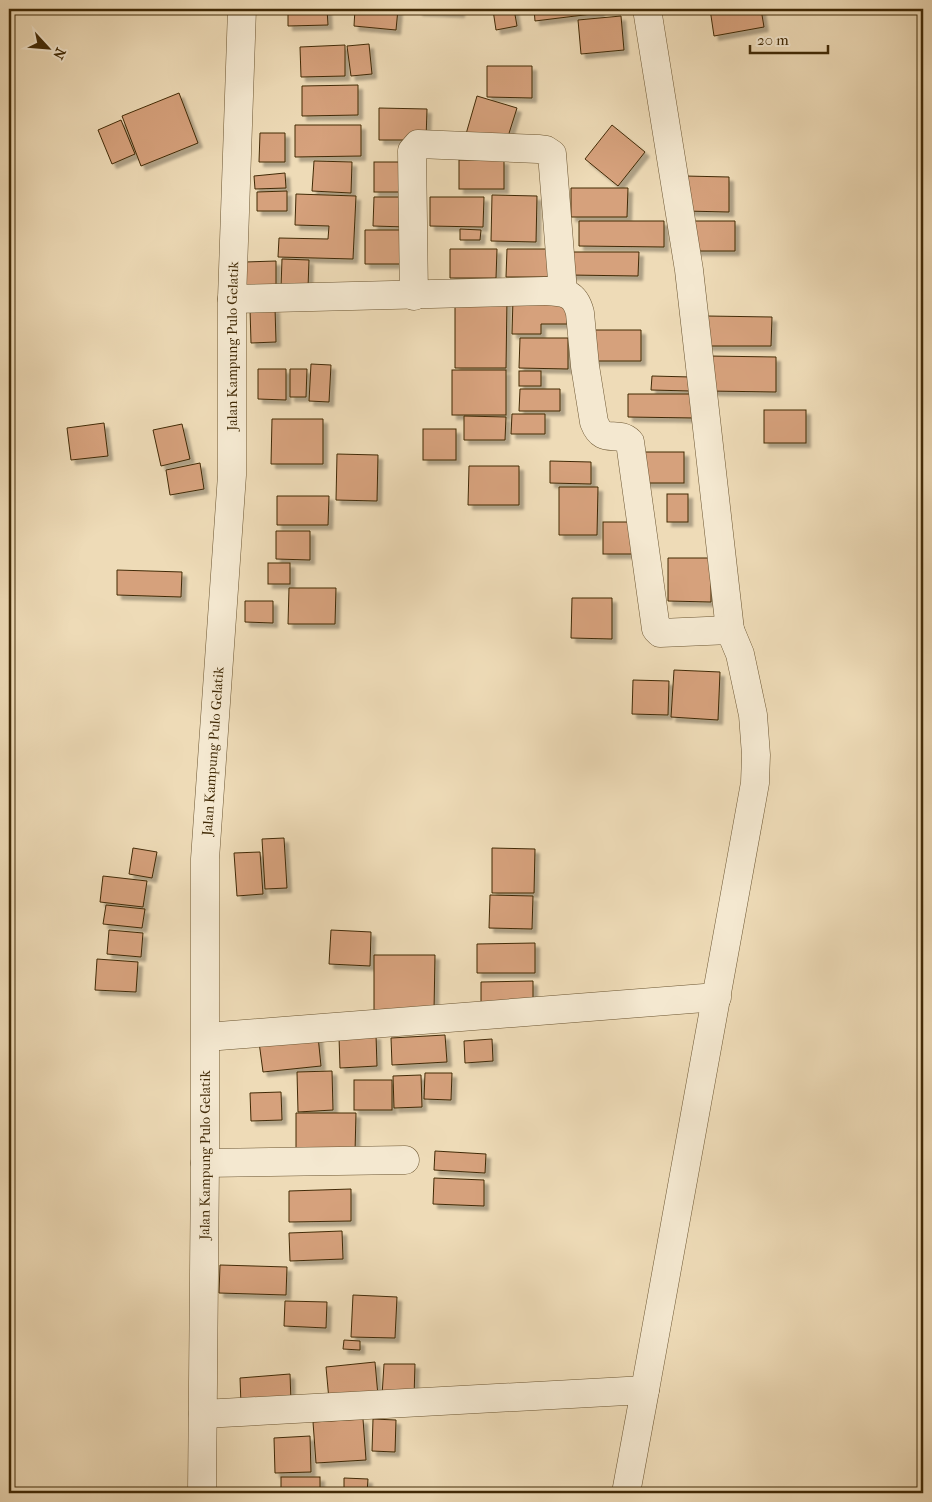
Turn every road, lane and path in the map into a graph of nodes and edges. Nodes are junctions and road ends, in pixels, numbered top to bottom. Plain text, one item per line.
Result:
1 (242, 9) edge
2 (647, 9) edge
3 (563, 292) junction
4 (414, 296) junction
5 (232, 299) junction
6 (730, 630) junction
7 (717, 998) junction
8 (206, 1037) junction
9 (405, 1160) dead end
10 (205, 1163) junction
11 (645, 1390) junction
12 (203, 1414) junction
13 (202, 1493) edge
14 (626, 1493) edge

1 - 5 street, Jalan Kampung Pulo Gelatik
2 - 6 street
3 - 4 street
3 - 4 street
3 - 6 street
4 - 5 street
5 - 8 street, Jalan Kampung Pulo Gelatik
6 - 7 street
7 - 8 street
7 - 11 street
8 - 10 street, Jalan Kampung Pulo Gelatik
9 - 10 street
10 - 12 street, Jalan Kampung Pulo Gelatik
11 - 12 street
11 - 14 street
12 - 13 street, Jalan Kampung Pulo Gelatik

